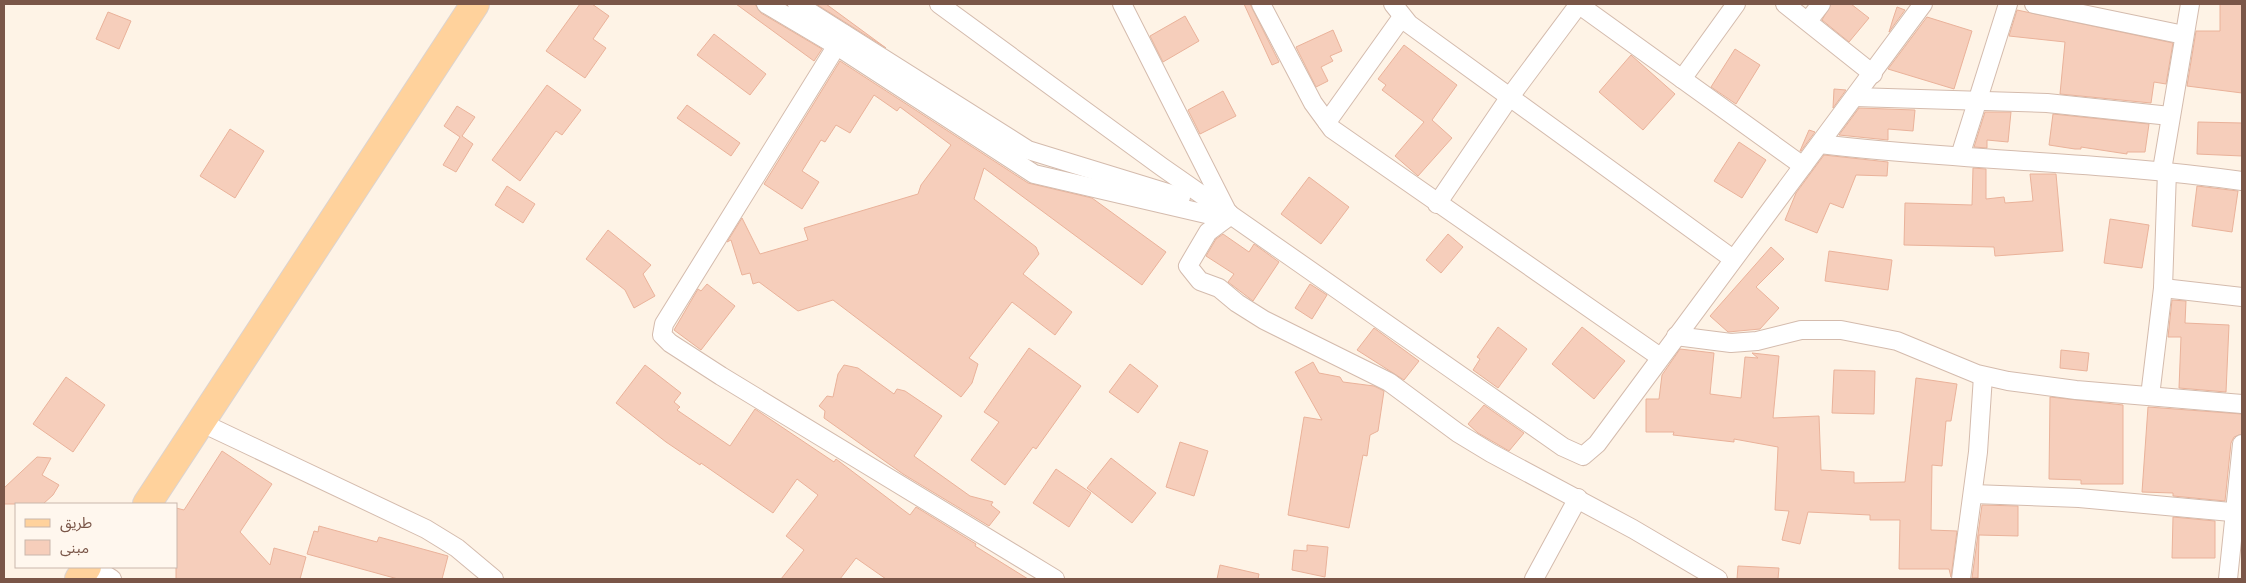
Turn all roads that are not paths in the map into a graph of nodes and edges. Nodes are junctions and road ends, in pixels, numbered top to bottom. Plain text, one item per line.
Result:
1 (455, 4) edge
2 (475, 4) edge
3 (766, 4) edge
4 (797, 4) edge
5 (939, 4) edge
6 (1122, 4) edge
7 (1261, 4) edge
8 (1578, 4) edge
9 (1736, 4) edge
10 (1785, 4) edge
11 (1821, 4) edge
12 (1923, 4) edge
13 (2008, 4) edge
14 (2034, 4) edge
15 (2190, 4) edge
16 (1397, 10) edge
17 (1808, 22) junction
18 (2184, 35) junction
19 (840, 40) junction
20 (1872, 74) junction
21 (1682, 79) junction
22 (1855, 97) junction
23 (1509, 98) junction
24 (1978, 100) junction
25 (2170, 116) junction
26 (1327, 122) junction
27 (1820, 144) junction
28 (1960, 156) junction
29 (1803, 166) junction
30 (2164, 170) junction
31 (2242, 181) edge
32 (1436, 204) junction
33 (1227, 212) junction
34 (1733, 259) junction
35 (2163, 288) junction
36 (2242, 297) edge
37 (1676, 336) junction
38 (1660, 358) junction
39 (1983, 376) junction
40 (2150, 396) junction
41 (2242, 404) edge
42 (200, 422) junction
43 (2242, 444) edge
44 (1973, 494) junction
45 (1578, 498) junction
46 (129, 503) edge
47 (148, 503) edge
48 (2239, 513) edge
49 (494, 579) edge
50 (1056, 579) edge
51 (1534, 579) edge
52 (1718, 579) edge
53 (1961, 579) edge
54 (2228, 579) edge

1 - 46 main road
2 - 42 main road
3 - 19 street
4 - 19 street
5 - 33 street
6 - 33 street
7 - 26 street
8 - 21 street
8 - 23 street
9 - 21 street
10 - 17 street
11 - 17 street
12 - 20 street
13 - 24 street
14 - 18 street
15 - 18 street
16 - 23 street
16 - 26 street
17 - 20 street
18 - 25 street
19 - 33 street
19 - 50 street
20 - 22 street
21 - 29 street
22 - 24 street
22 - 27 street
23 - 32 street
23 - 34 street
24 - 25 street
24 - 28 street
25 - 30 street
26 - 32 street
27 - 28 street
27 - 29 street
28 - 30 street
29 - 34 street
30 - 31 street
30 - 35 street
32 - 38 street
33 - 38 street
33 - 45 street
34 - 37 street
35 - 36 street
35 - 40 street
37 - 38 street
37 - 39 street
39 - 40 street
39 - 44 street
40 - 41 street
42 - 47 main road
42 - 49 street
43 - 48 street
44 - 48 street
44 - 53 street
45 - 51 street
45 - 52 street
48 - 54 street

